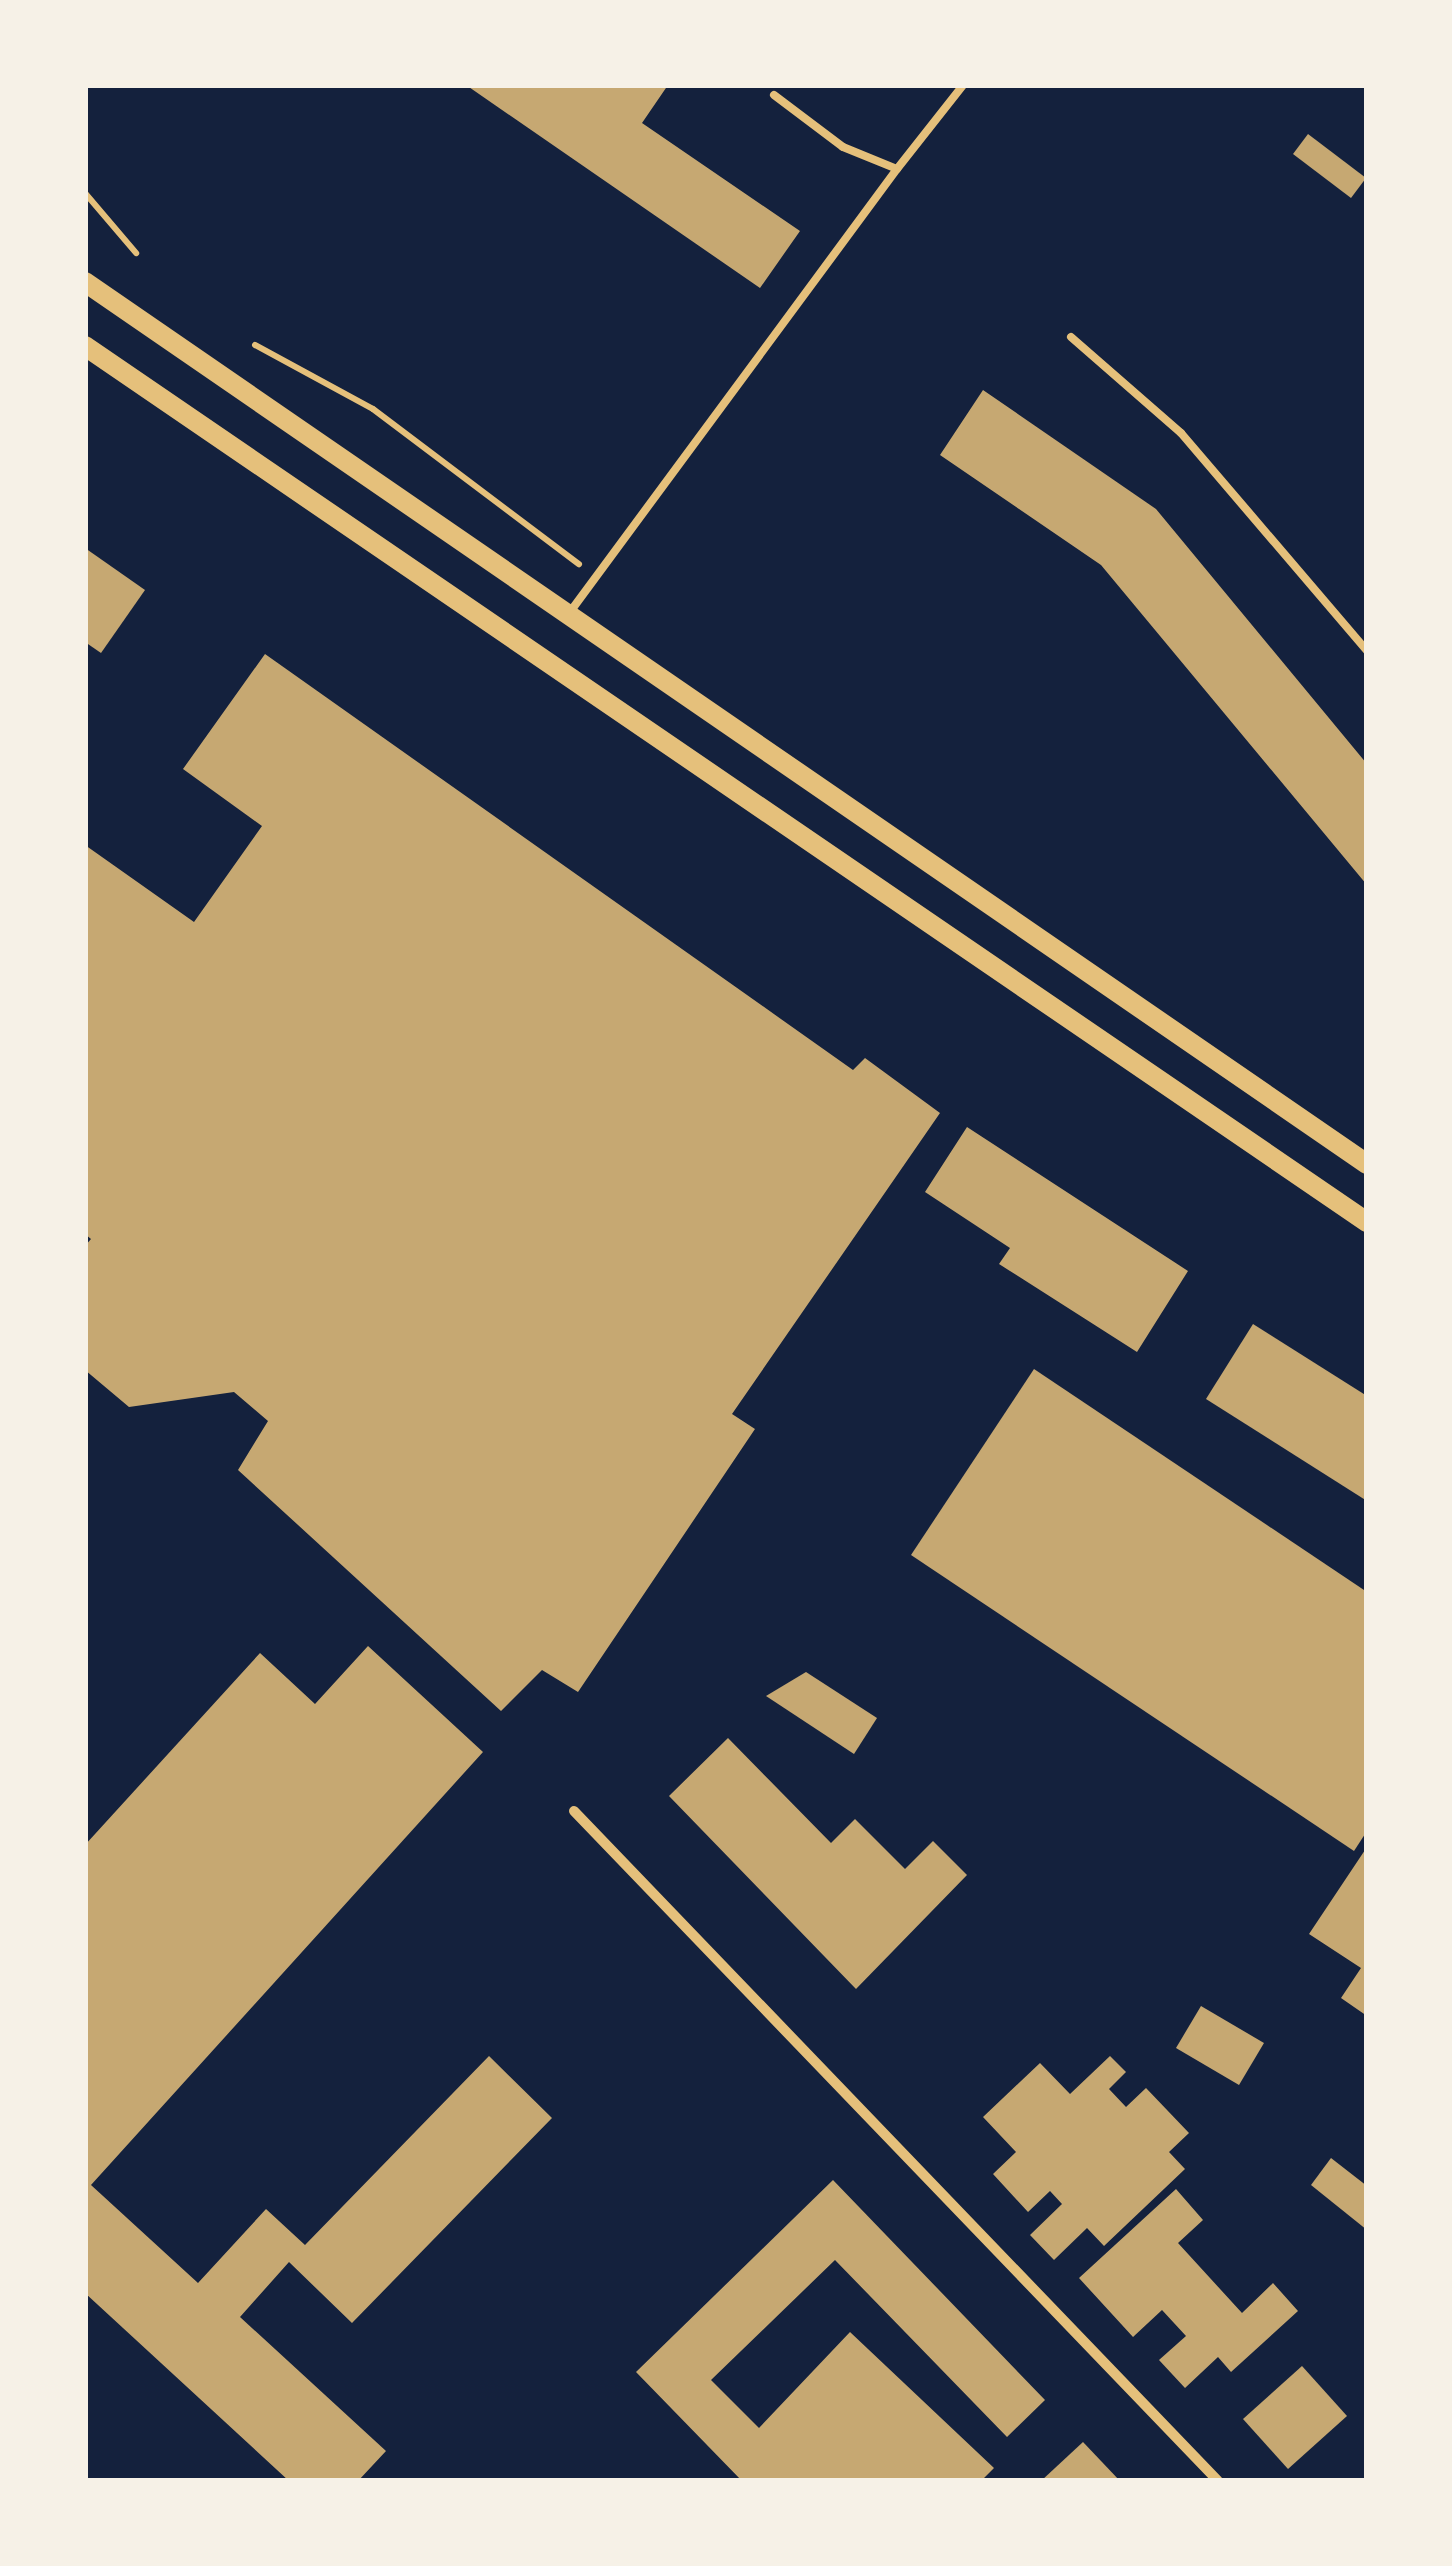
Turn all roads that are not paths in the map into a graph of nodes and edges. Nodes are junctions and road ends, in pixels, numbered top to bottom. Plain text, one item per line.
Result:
1 (963, 85) edge
2 (774, 95) dead end
3 (897, 169) junction
4 (85, 282) edge
5 (1071, 337) dead end
6 (85, 346) edge
7 (567, 616) junction
8 (1367, 652) edge
9 (1367, 1164) edge
10 (1367, 1222) edge
11 (574, 1811) dead end
12 (1218, 2481) edge

1 - 3 lane
2 - 3 lane
3 - 7 lane
4 - 7 main road
5 - 8 lane
6 - 10 main road
7 - 9 main road
11 - 12 street

